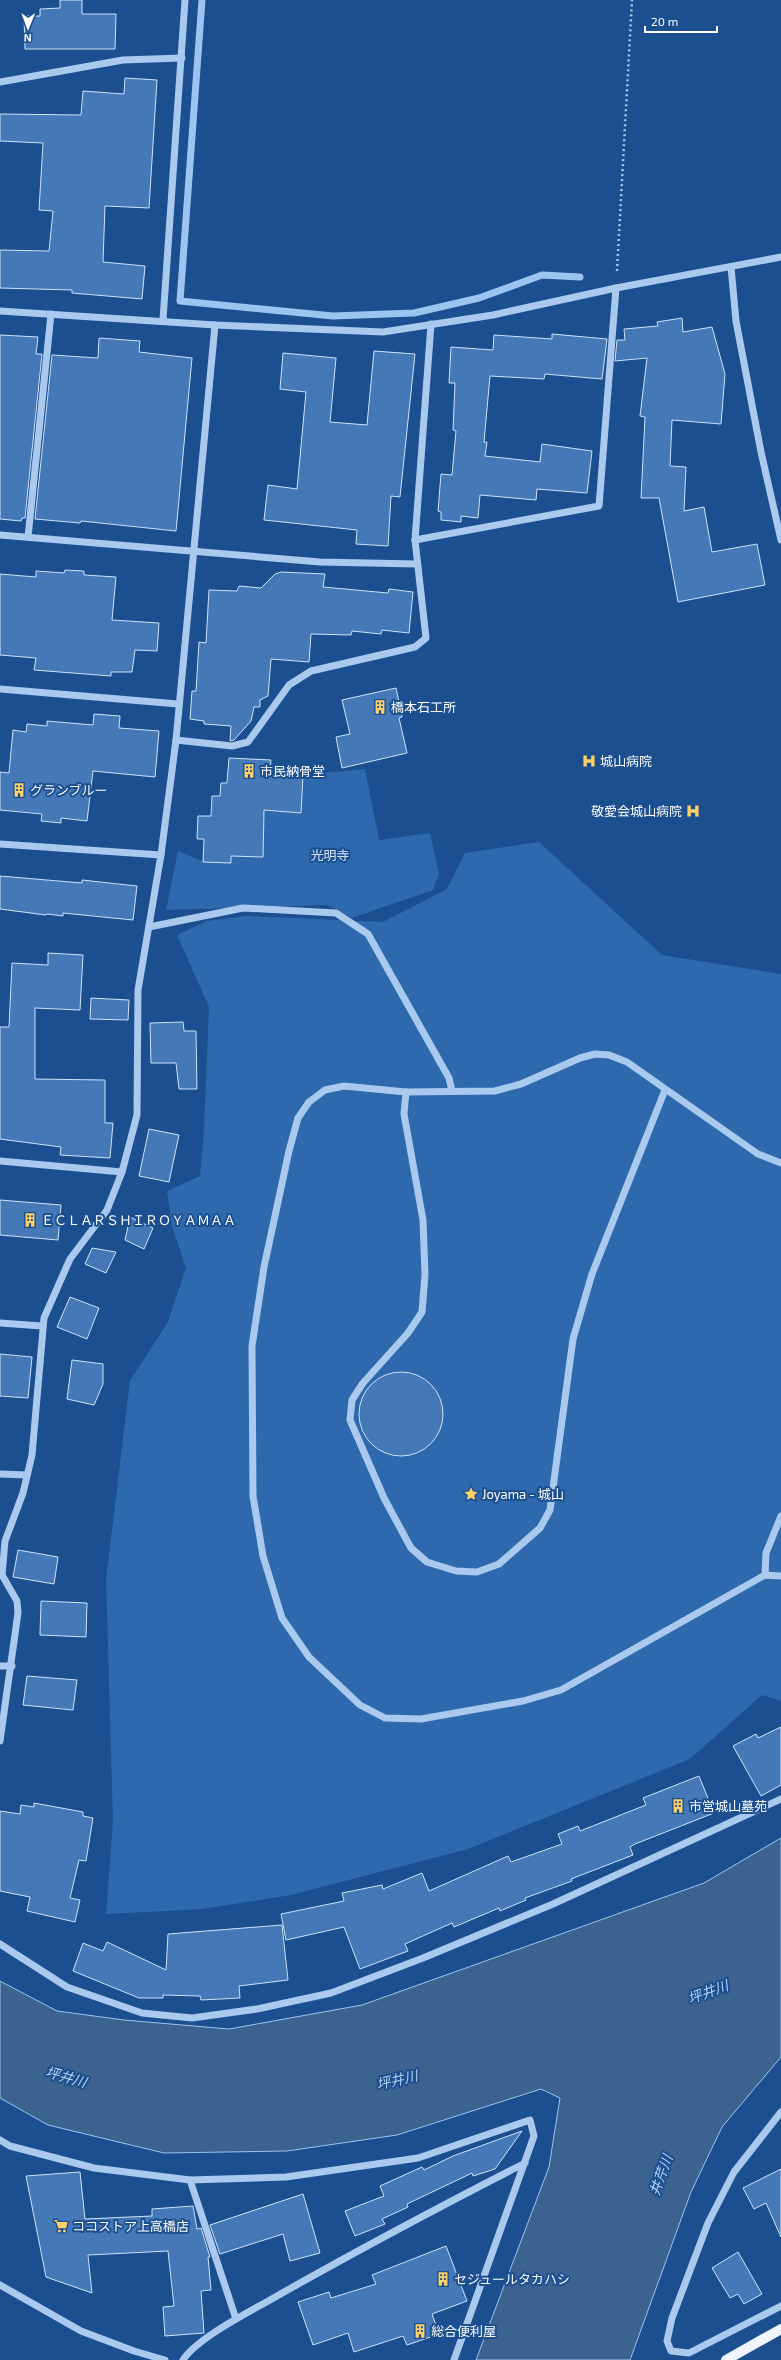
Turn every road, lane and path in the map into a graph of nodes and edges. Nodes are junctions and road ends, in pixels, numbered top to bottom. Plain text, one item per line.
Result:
1 (185, 0) edge
2 (632, 0) edge
3 (182, 58) junction
4 (0, 82) edge
5 (781, 257) edge
6 (731, 267) junction
7 (616, 288) junction
8 (0, 311) edge
9 (51, 314) junction
10 (163, 320) junction
11 (431, 324) junction
12 (215, 325) junction
13 (0, 535) edge
14 (28, 537) junction
15 (415, 540) junction
16 (781, 540) edge
17 (193, 551) junction
18 (416, 564) junction
19 (0, 689) edge
20 (178, 704) junction
21 (176, 740) junction
22 (0, 844) edge
23 (161, 855) junction
24 (149, 927) junction
25 (665, 1090) junction
26 (452, 1091) junction
27 (406, 1092) junction
28 (0, 1161) edge
29 (781, 1163) edge
30 (122, 1172) junction
31 (0, 1323) edge
32 (42, 1326) junction
33 (0, 1474) edge
34 (26, 1476) junction
35 (781, 1516) edge
36 (766, 1575) junction
37 (781, 1576) edge
38 (0, 1666) edge
39 (12, 1666) junction
40 (0, 1741) edge
41 (781, 1799) edge
42 (0, 1944) edge
43 (781, 2112) edge
44 (0, 2140) edge
45 (524, 2163) junction
46 (190, 2180) junction
47 (0, 2285) edge
48 (781, 2306) edge
49 (236, 2320) junction
50 (781, 2329) edge
51 (166, 2360) edge
52 (183, 2360) edge
53 (454, 2360) edge
54 (726, 2360) edge

1 - 3 street
2 - 7 path
3 - 4 street
3 - 10 street
5 - 6 street
6 - 7 street
6 - 16 street
7 - 11 street
7 - 15 street
8 - 9 street
9 - 10 street
9 - 14 street
10 - 12 street
11 - 12 street
11 - 15 street
12 - 17 street
13 - 14 street
14 - 17 street
15 - 18 street
17 - 18 street
17 - 20 street
18 - 21 street
19 - 20 street
20 - 21 street
21 - 23 street
22 - 23 street
23 - 24 street
24 - 26 street
24 - 30 street
25 - 26 street
25 - 27 street
25 - 29 street
26 - 27 street
27 - 36 street
28 - 30 street
30 - 32 street
31 - 32 street
32 - 34 street
33 - 34 street
34 - 39 street
35 - 36 street
36 - 37 street
38 - 39 street
39 - 40 street
41 - 42 street
43 - 48 street
44 - 46 street
45 - 46 street
45 - 49 street
45 - 53 street
46 - 49 street
47 - 51 street
49 - 52 street
50 - 54 main road

